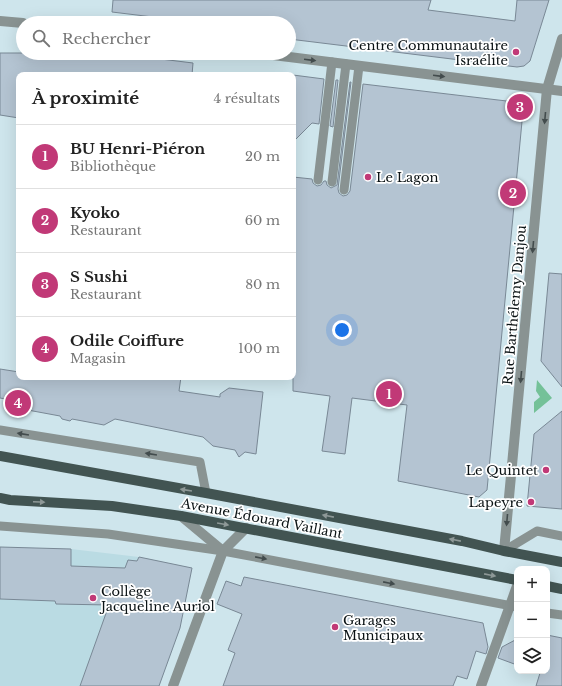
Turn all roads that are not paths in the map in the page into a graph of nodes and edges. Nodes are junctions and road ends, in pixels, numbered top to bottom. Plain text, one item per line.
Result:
1 (0, 21) edge
2 (16, 23) edge
3 (562, 39) edge
4 (296, 58) edge
5 (332, 62) junction
6 (346, 64) junction
7 (359, 66) junction
8 (547, 90) junction
9 (562, 91) edge
10 (318, 180) dead end
11 (332, 182) dead end
12 (344, 190) dead end
13 (0, 430) edge
14 (0, 456) edge
15 (206, 493) junction
16 (0, 498) edge
17 (180, 516) junction
18 (0, 526) edge
19 (246, 528) junction
20 (562, 536) edge
21 (223, 551) junction
22 (504, 551) junction
23 (562, 562) edge
24 (514, 579) edge
25 (550, 587) edge
26 (562, 589) edge
27 (514, 606) edge
28 (550, 614) edge
29 (562, 616) edge
30 (173, 686) edge
31 (481, 686) edge

1 - 2 street
3 - 8 street, Rue Barthélemy Danjou
4 -> 5 street
5 - 6 street
5 - 10 lane
6 - 7 street
6 - 11 lane
7 -> 8 street
7 - 12 lane
8 - 9 street
8 -> 22 street, Rue Barthélemy Danjou
15 -> 13 lane, Avenue Édouard Vaillant
15 -> 14 main road, Avenue Édouard Vaillant
22 -> 15 main road, Avenue Édouard Vaillant
16 -> 17 main road, Avenue Édouard Vaillant
17 -> 19 main road, Avenue Édouard Vaillant
17 - 21 street
18 - 21 lane
19 - 21 street
19 -> 24 main road, Avenue Édouard Vaillant
20 - 22 lane
21 -> 27 lane
21 - 30 street
22 - 23 main road, Avenue Édouard Vaillant
25 - 26 main road
27 - 31 street
28 - 29 lane

